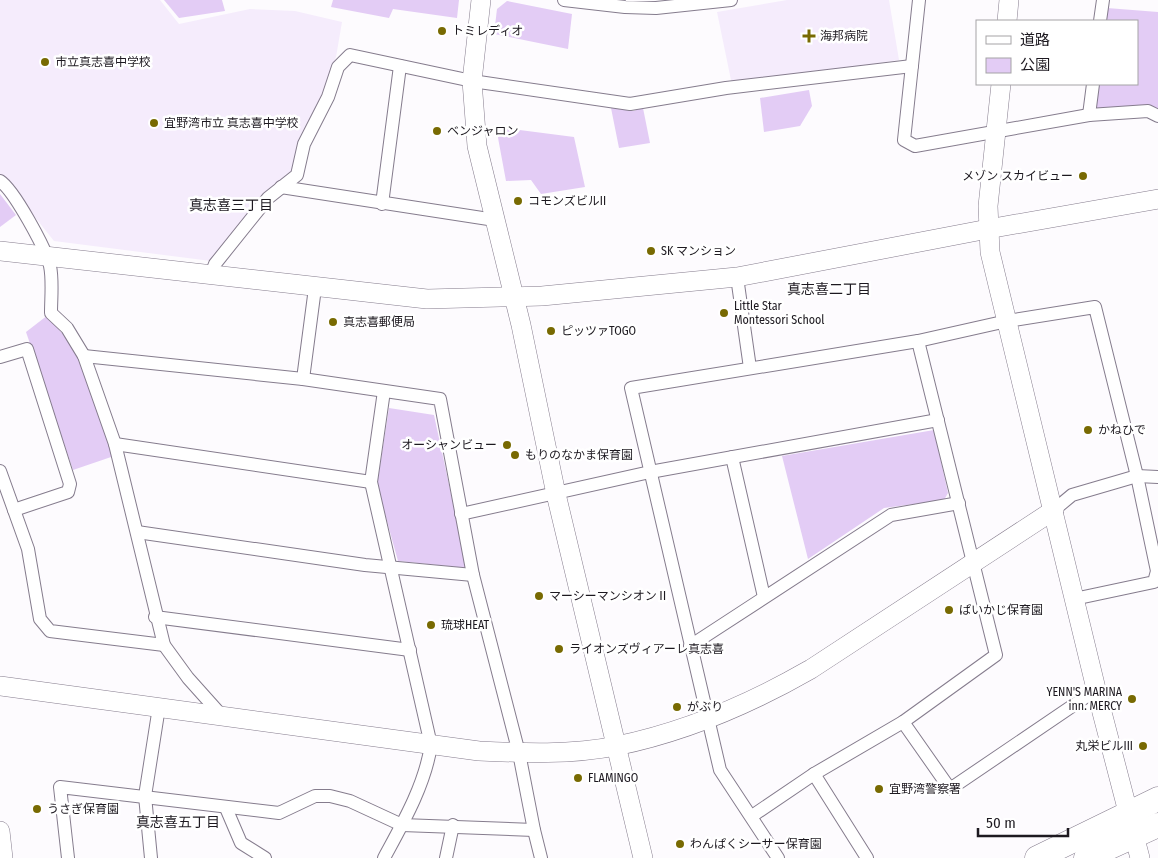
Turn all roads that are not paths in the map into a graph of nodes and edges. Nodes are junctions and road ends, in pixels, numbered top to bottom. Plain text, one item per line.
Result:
1 (480, 0) edge
2 (564, 0) edge
3 (731, 0) edge
4 (919, 0) edge
5 (1009, 0) edge
6 (1103, 0) edge
7 (1007, 20) edge
8 (1100, 20) edge
9 (400, 66) junction
10 (912, 66) junction
11 (472, 81) junction
12 (1001, 85) edge
13 (1093, 85) edge
14 (1089, 116) junction
15 (1158, 116) edge
16 (996, 132) junction
17 (0, 181) edge
18 (281, 188) junction
19 (1158, 199) edge
20 (382, 204) junction
21 (495, 220) junction
22 (988, 229) junction
23 (0, 251) edge
24 (47, 256) junction
25 (212, 274) junction
26 (737, 277) junction
27 (315, 288) junction
28 (514, 296) junction
29 (1007, 321) junction
30 (918, 341) junction
31 (84, 356) junction
32 (0, 357) edge
33 (750, 368) junction
34 (303, 379) junction
35 (384, 391) junction
36 (938, 420) junction
37 (115, 444) junction
38 (732, 457) junction
39 (0, 471) edge
40 (650, 472) junction
41 (1137, 476) junction
42 (1158, 478) edge
43 (371, 482) junction
44 (556, 494) junction
45 (959, 504) junction
46 (14, 510) junction
47 (1054, 510) junction
48 (461, 514) junction
49 (137, 532) junction
50 (974, 562) junction
51 (391, 567) junction
52 (473, 575) junction
53 (764, 597) junction
54 (1074, 599) junction
55 (155, 617) junction
56 (164, 645) junction
57 (690, 646) junction
58 (410, 650) junction
59 (0, 686) edge
60 (1098, 697) junction
61 (159, 707) junction
62 (222, 716) junction
63 (708, 719) junction
64 (903, 722) junction
65 (430, 745) junction
66 (616, 746) junction
67 (519, 753) junction
68 (814, 774) junction
69 (145, 796) junction
70 (1158, 799) edge
71 (226, 808) junction
72 (752, 816) junction
73 (1131, 824) junction
74 (402, 825) junction
75 (1158, 825) edge
76 (453, 826) junction
77 (534, 830) junction
78 (0, 832) edge
79 (3, 858) edge
80 (68, 858) edge
81 (152, 858) edge
82 (265, 858) edge
83 (384, 858) edge
84 (446, 858) edge
85 (541, 858) edge
86 (643, 858) edge
87 (778, 858) edge
88 (866, 858) edge
89 (1037, 858) edge
90 (1086, 858) edge
91 (1140, 858) edge

1 - 11 street
2 - 3 street
4 - 10 street
5 - 7 street
6 - 8 street
9 - 11 street
9 - 18 street
9 - 20 street
10 - 11 street
10 - 16 street
11 - 21 street
12 - 16 street
13 - 14 street
14 - 15 street
14 - 16 street
16 - 22 street
17 - 24 street
18 - 20 street
18 - 25 street
19 - 22 street
20 - 21 street
21 - 28 street
22 - 26 street
22 - 29 street
23 - 24 street
24 - 25 street
24 - 31 street
25 - 27 street
26 - 28 street
26 - 33 street
27 - 28 street
27 - 34 street
28 - 44 street
29 - 30 street
29 - 41 street
29 - 47 street
30 - 33 street
30 - 36 street
31 - 34 street
31 - 37 street
32 - 46 street
33 - 40 street
34 - 35 street
35 - 43 street
35 - 48 street
36 - 38 street
36 - 45 street
37 - 43 street
37 - 49 street
38 - 40 street
38 - 53 street
39 - 46 street
40 - 44 street
40 - 57 street
41 - 42 street
41 - 47 street
41 - 54 street
43 - 51 street
44 - 48 street
44 - 66 street
45 - 50 street
45 - 53 street
46 - 56 street
47 - 50 street
47 - 54 street
48 - 52 street
49 - 51 street
49 - 55 street
50 - 63 street
50 - 64 street
51 - 52 street
51 - 58 street
52 - 67 street
53 - 57 street
54 - 60 street
55 - 56 street
55 - 58 street
56 - 62 street
57 - 63 street
58 - 65 street
59 - 61 street
60 - 64 street
60 - 73 street
61 - 62 street
61 - 69 street
62 - 65 street
63 - 66 street
63 - 72 street
64 - 68 street
65 - 67 street
65 - 74 street
66 - 67 street
66 - 86 street
67 - 77 street
68 - 72 street
68 - 88 street
69 - 71 street
69 - 80 street
69 - 81 street
70 - 73 highway
71 - 74 street
71 - 82 street
72 - 87 street
73 - 75 highway
73 - 89 highway
73 - 90 highway
73 - 91 street
74 - 76 street
74 - 83 street
76 - 77 street
76 - 84 street
77 - 85 street
78 - 79 street

